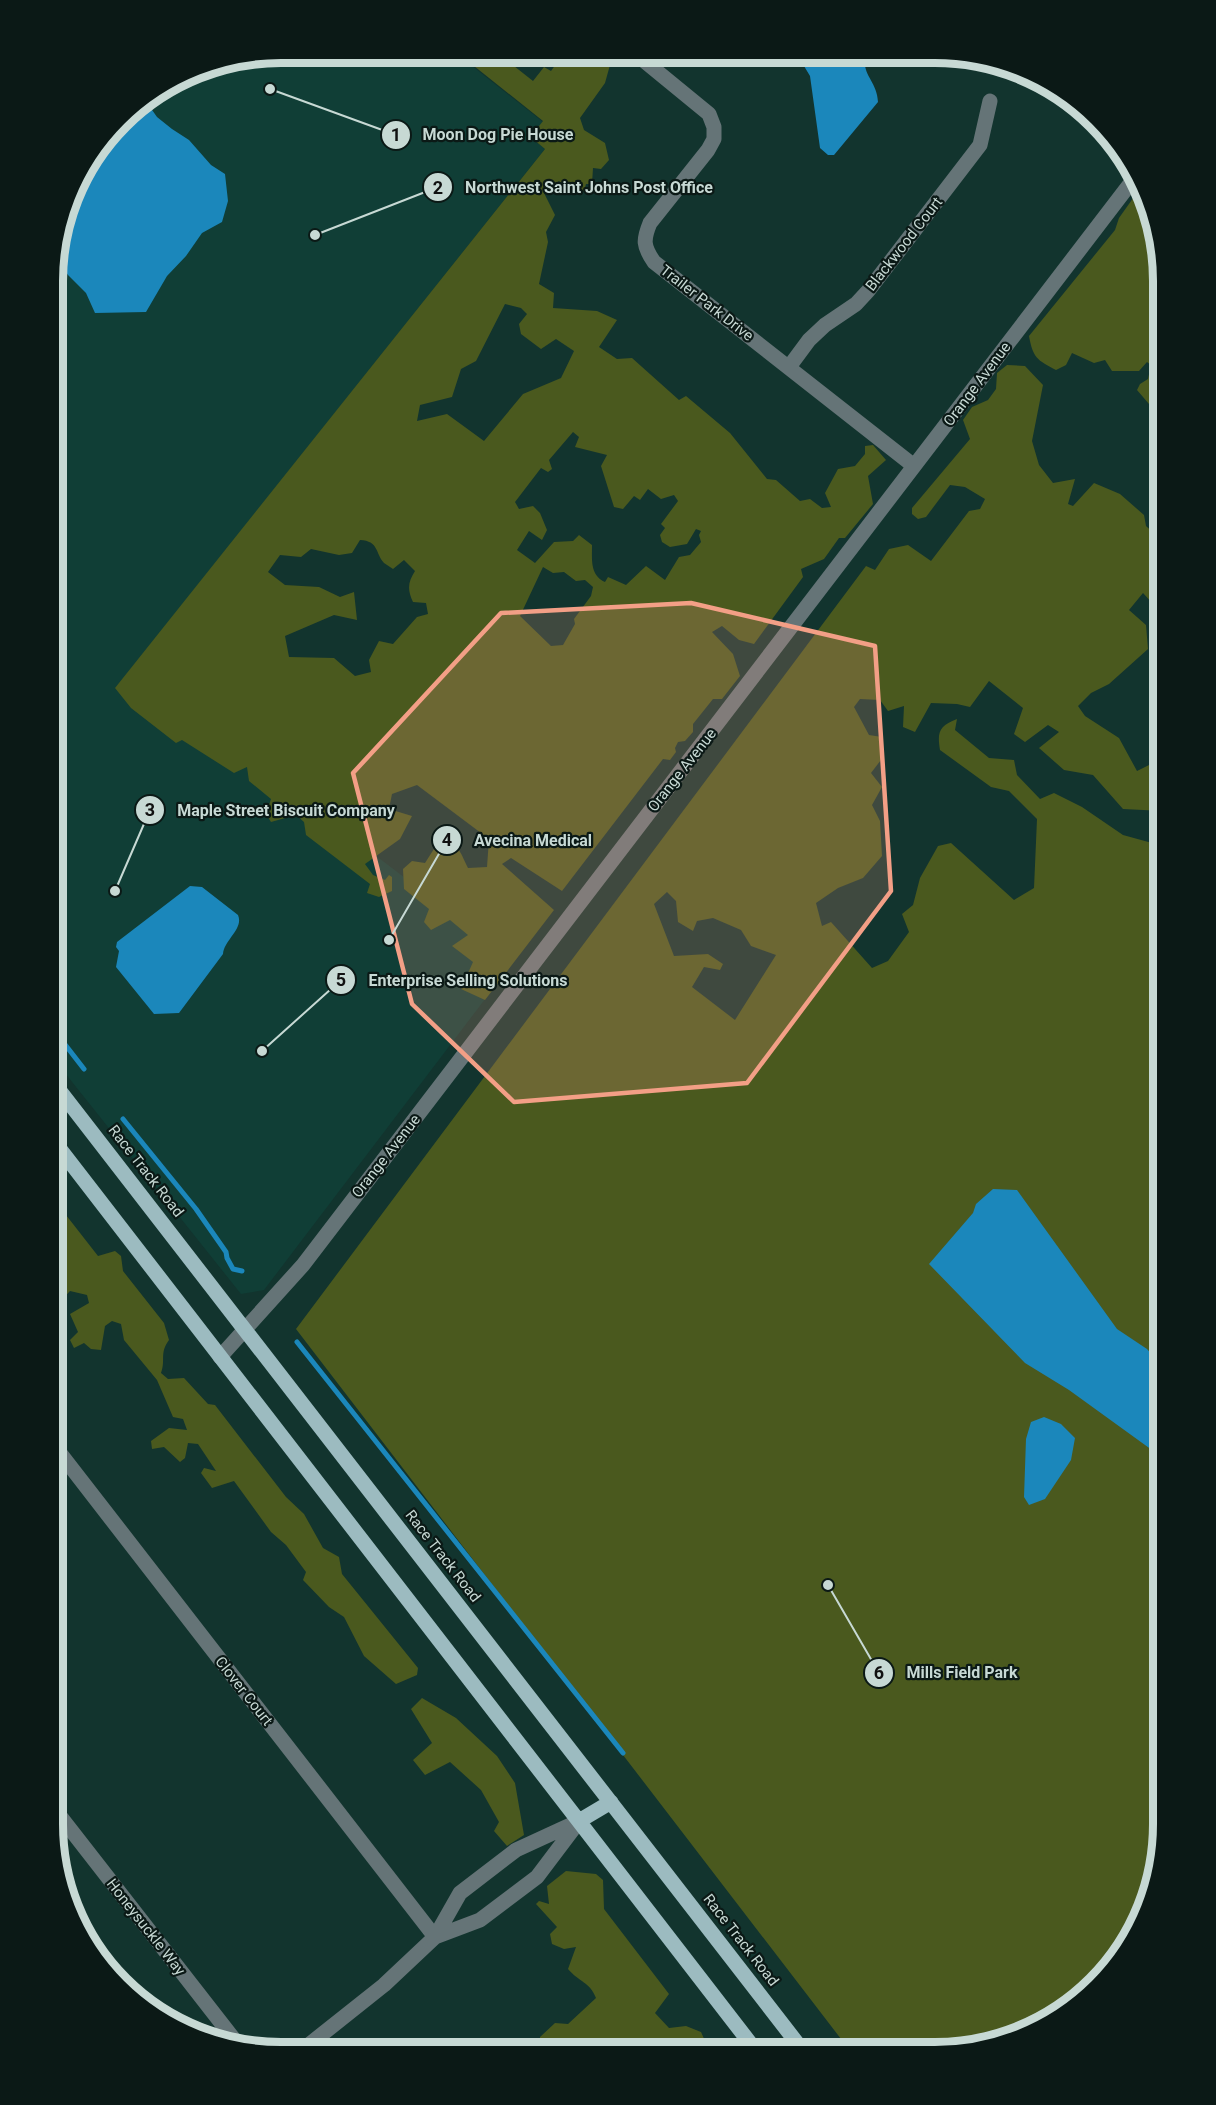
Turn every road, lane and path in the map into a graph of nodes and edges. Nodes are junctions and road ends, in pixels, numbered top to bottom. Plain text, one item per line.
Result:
1 (647, 63) edge
2 (990, 100) dead end
3 (1130, 184) edge
4 (789, 367) junction
5 (914, 466) junction
6 (63, 1095) edge
7 (63, 1153) edge
8 (245, 1330) junction
9 (219, 1357) junction
10 (63, 1457) edge
11 (611, 1802) junction
12 (63, 1821) edge
13 (579, 1821) junction
14 (435, 1937) junction
15 (232, 2037) edge
16 (312, 2042) edge
17 (749, 2042) edge
18 (796, 2042) edge

1 - 4 street, Trailer Park Drive
2 - 4 street, Blackwood Court
3 - 5 street, Orange Avenue
4 - 5 street, Trailer Park Drive
5 - 8 street, Orange Avenue
6 - 8 main road, Race Track Road
7 - 9 main road
8 - 9 street, Orange Avenue
8 - 11 main road, Race Track Road
9 - 13 main road
10 - 14 street, Clover Court
11 - 13 main road
11 - 18 main road, Race Track Road
12 - 15 street, Honeysuckle Way
13 - 14 street
13 - 14 street
13 - 17 main road
14 - 16 street

